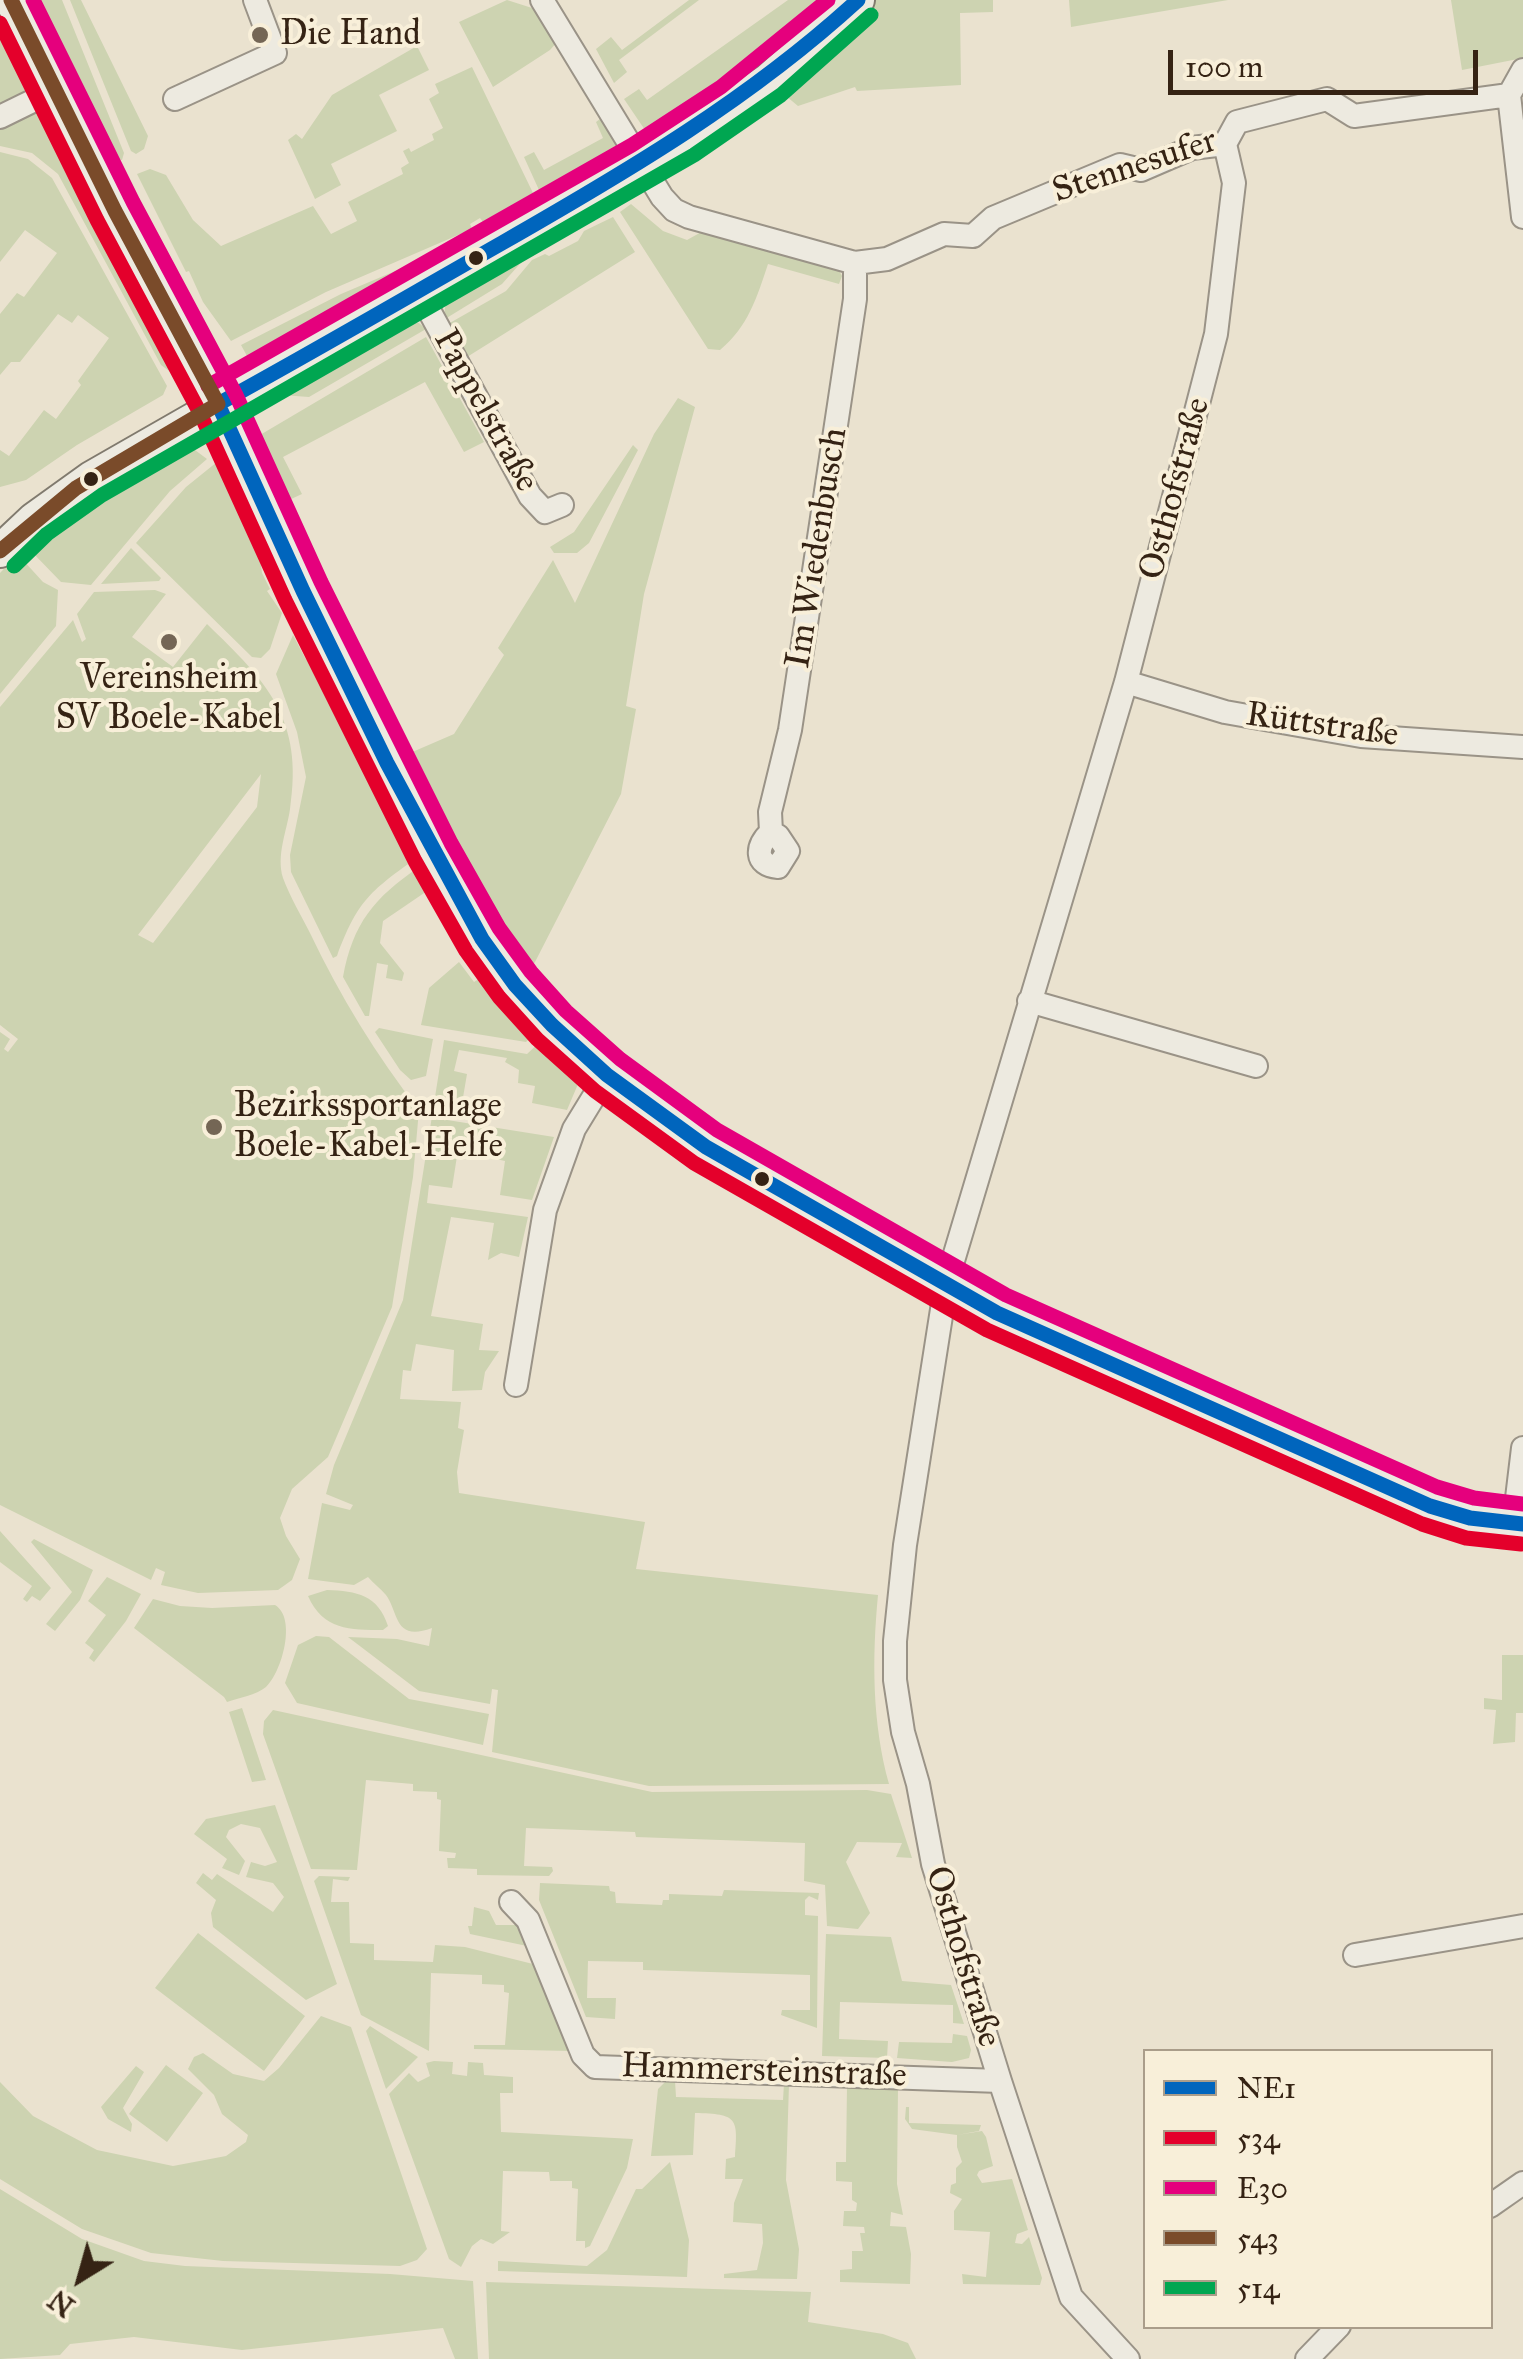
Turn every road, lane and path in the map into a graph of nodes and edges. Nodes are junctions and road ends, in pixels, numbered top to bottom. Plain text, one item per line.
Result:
1 (11, 0) edge
2 (254, 0) edge
3 (542, 0) edge
4 (853, 2) edge
5 (1523, 70) edge
6 (55, 90) junction
7 (1508, 95) junction
8 (175, 99) dead end
9 (0, 116) edge
10 (1225, 144) junction
11 (643, 164) junction
12 (1523, 217) edge
13 (855, 263) junction
14 (419, 292) junction
15 (218, 404) junction
16 (562, 504) dead end
17 (0, 551) edge
18 (1126, 682) junction
19 (1523, 748) edge
20 (771, 832) dead end
21 (1028, 1000) junction
22 (1256, 1066) dead end
23 (606, 1075) junction
24 (946, 1284) junction
25 (516, 1385) dead end
26 (1523, 1448) edge
27 (1518, 1524) edge
28 (511, 1902) dead end
29 (1523, 1926) edge
30 (1355, 1954) dead end
31 (1000, 2081) junction
32 (1523, 2182) edge
33 (1493, 2204) edge
34 (1335, 2329) edge
35 (1128, 2359) edge
36 (1307, 2359) edge

1 - 6 street
2 - 8 street
3 - 11 street, Stennesufer
4 - 11 street, Pappelstraße
5 - 7 street
6 - 9 street
6 - 15 street
7 - 10 street, Stennesufer
7 - 12 street
10 - 13 street, Stennesufer
10 - 18 street, Osthofstraße
11 - 13 street, Stennesufer
11 - 14 street, Pappelstraße
13 - 20 street, Im Wiedenbusch
14 - 15 street, Pappelstraße
14 - 16 street, Pappelstraße
15 - 17 street, Pappelstraße
15 - 23 street
18 - 19 street, Rüttstraße
18 - 21 street, Osthofstraße
21 - 22 street
21 - 24 street, Osthofstraße
23 - 24 street
23 - 25 street
24 - 27 street
24 - 31 street, Osthofstraße
26 - 27 street
28 - 31 street, Hammersteinstraße
29 - 30 street
31 - 35 street, Osthofstraße
32 - 33 street
34 - 36 street

